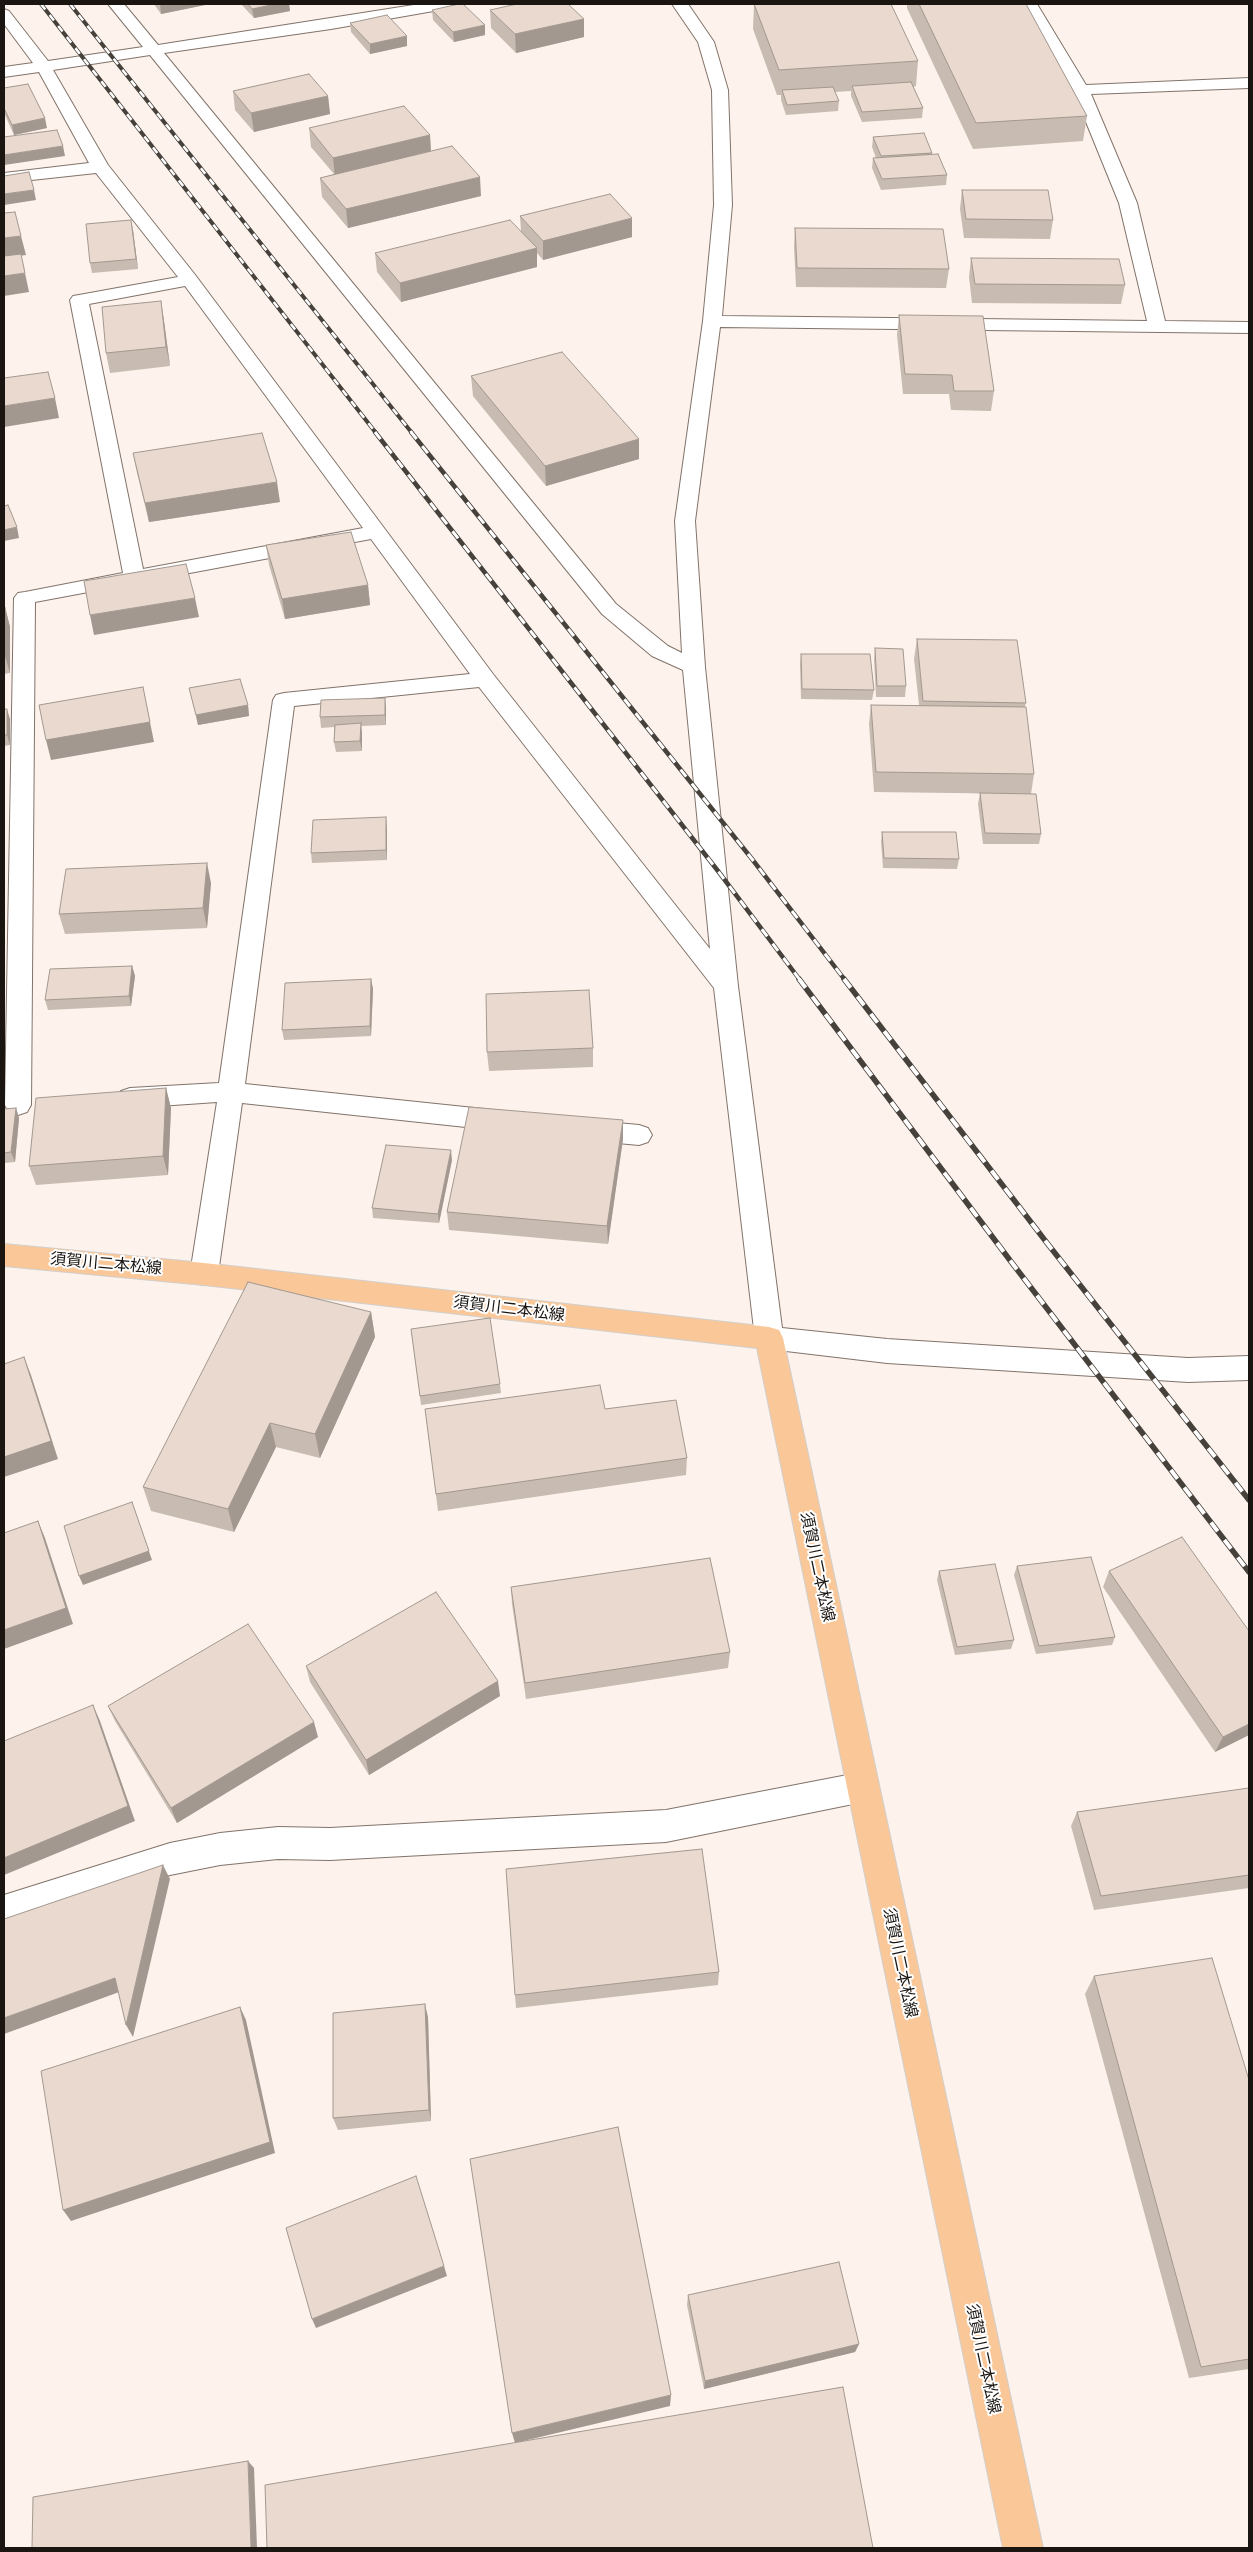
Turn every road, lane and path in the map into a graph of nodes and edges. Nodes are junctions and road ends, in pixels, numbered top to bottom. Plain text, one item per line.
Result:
1 (116, 4) edge
2 (444, 4) edge
3 (680, 4) edge
4 (1029, 4) edge
5 (4, 14) edge
6 (152, 50) junction
7 (44, 67) junction
8 (4, 72) edge
9 (1249, 83) edge
10 (1081, 90) junction
11 (100, 166) junction
12 (4, 178) edge
13 (190, 280) junction
14 (712, 321) junction
15 (1157, 325) junction
16 (1249, 328) edge
17 (376, 532) junction
18 (134, 576) junction
19 (694, 667) junction
20 (485, 679) junction
21 (726, 986) junction
22 (231, 1092) junction
23 (105, 1100) edge
24 (20, 1104) edge
25 (530, 1124) edge
26 (559, 1127) edge
27 (639, 1135) dead end
28 (4, 1255) edge
29 (204, 1274) junction
30 (769, 1338) junction
31 (1249, 1368) edge
32 (863, 1787) junction
33 (4, 1911) edge
34 (1023, 2548) edge

1 - 6 street
2 - 6 street
3 - 14 street
4 - 10 street
5 - 7 street
6 - 7 street
6 - 19 street
7 - 8 street
7 - 11 street
9 - 10 street
10 - 15 street
11 - 12 street
11 - 13 street
13 - 17 street
13 - 18 street
14 - 15 street
14 - 19 street
15 - 16 street
17 - 18 street
17 - 20 street
18 - 24 street
19 - 21 street
20 - 21 street
20 - 22 street
21 - 30 street
22 - 23 street
22 - 25 street
22 - 29 street
26 - 27 street
28 - 29 main road, 須賀川二本松線
29 - 30 main road, 須賀川二本松線
30 - 31 street
30 - 32 main road, 須賀川二本松線
32 - 33 street
32 - 34 main road, 須賀川二本松線

